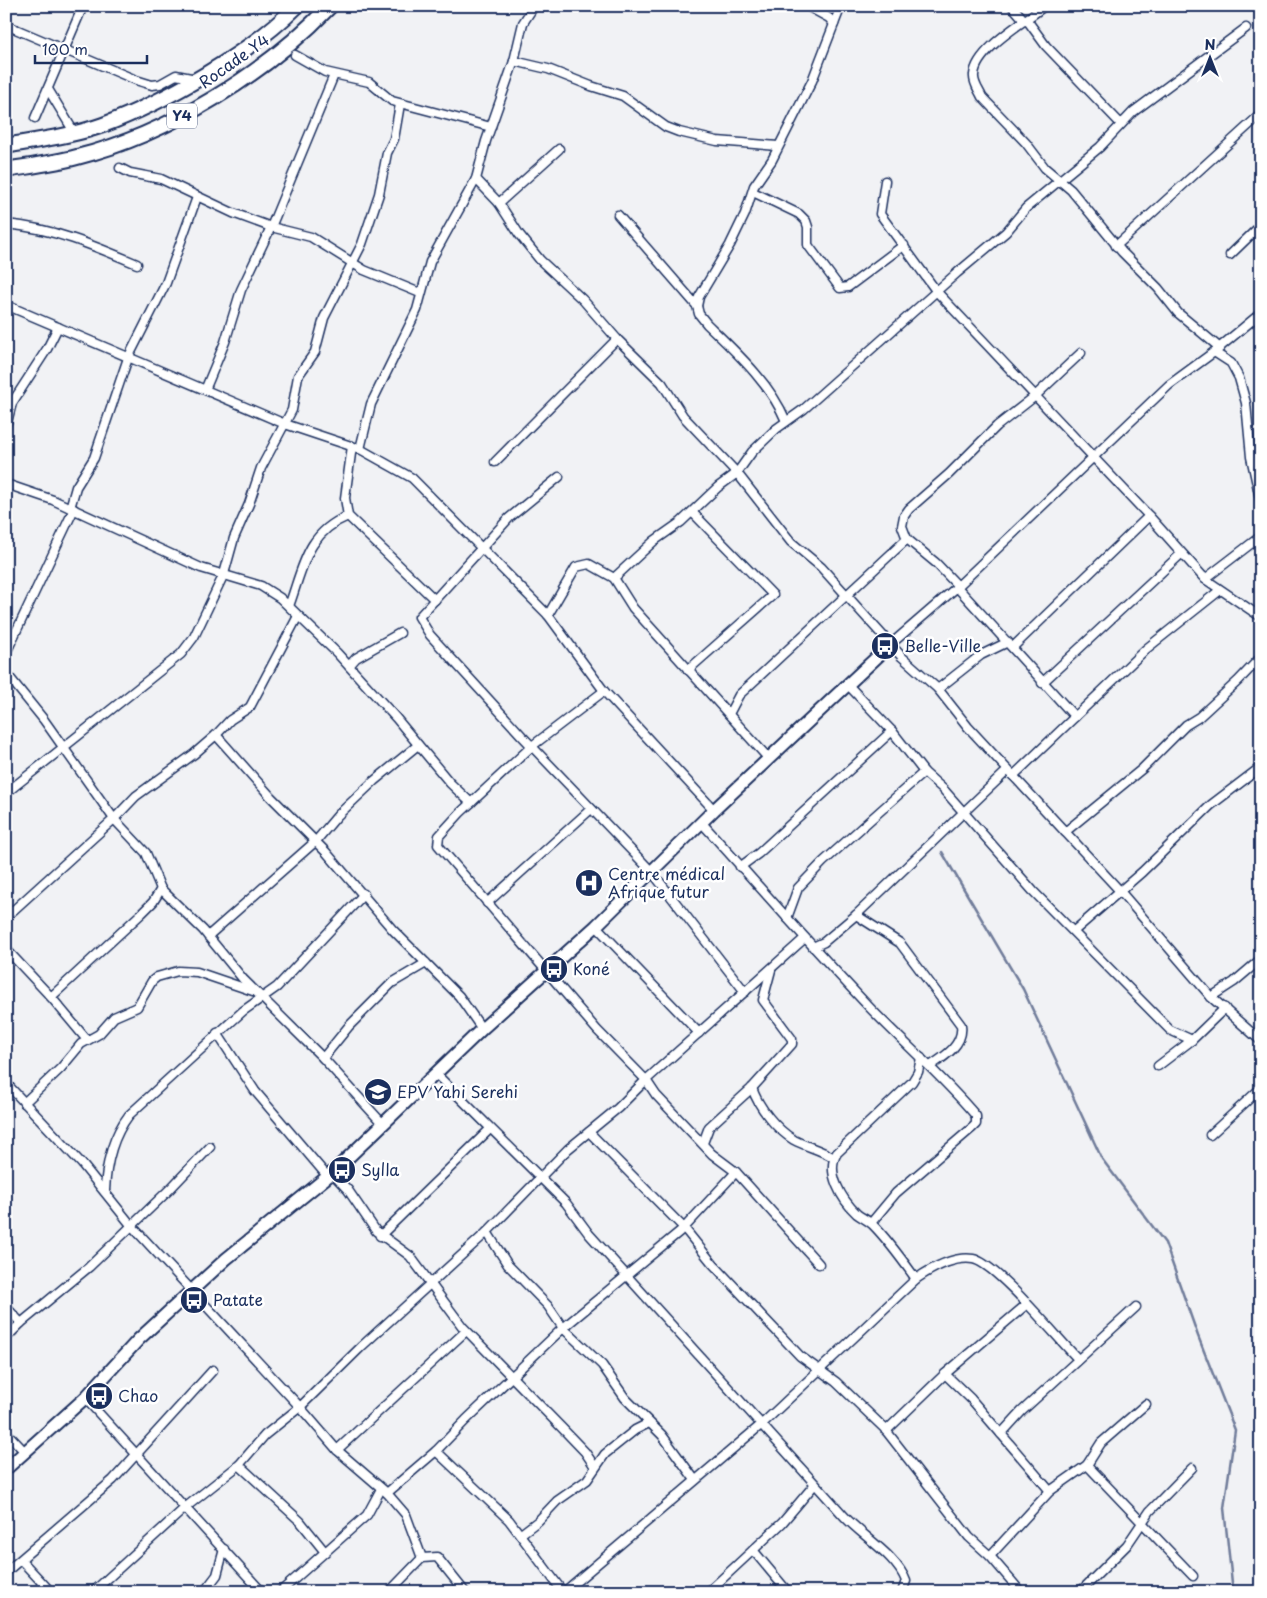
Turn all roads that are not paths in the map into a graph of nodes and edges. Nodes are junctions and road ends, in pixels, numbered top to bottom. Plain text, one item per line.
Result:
1 (83, 6) edge
2 (297, 6) edge
3 (330, 6) edge
4 (534, 6) edge
5 (807, 6) edge
6 (841, 6) edge
7 (1012, 6) edge
8 (1044, 6) edge
9 (1026, 20) junction
10 (834, 24) junction
11 (6, 25) edge
12 (1246, 28) dead end
13 (65, 51) junction
14 (295, 55) dead end
15 (514, 61) junction
16 (334, 74) junction
17 (196, 79) junction
18 (48, 89) junction
19 (400, 104) junction
20 (1261, 114) edge
21 (35, 118) dead end
22 (1120, 123) junction
23 (491, 127) junction
24 (74, 132) junction
25 (6, 146) edge
26 (778, 146) junction
27 (559, 149) dead end
28 (120, 168) dead end
29 (6, 170) edge
30 (476, 179) junction
31 (1059, 180) junction
32 (885, 181) dead end
33 (753, 192) junction
34 (197, 197) junction
35 (499, 203) junction
36 (618, 214) dead end
37 (6, 224) edge
38 (1261, 225) edge
39 (271, 227) junction
40 (904, 245) junction
41 (1116, 246) junction
42 (1230, 255) dead end
43 (351, 263) junction
44 (137, 264) dead end
45 (936, 292) junction
46 (420, 294) junction
47 (6, 305) edge
48 (697, 306) junction
49 (1261, 313) edge
50 (58, 327) junction
51 (616, 339) junction
52 (1217, 350) junction
53 (1081, 353) dead end
54 (128, 358) junction
55 (205, 390) junction
56 (1034, 397) junction
57 (786, 421) junction
58 (285, 424) junction
59 (6, 426) edge
60 (356, 447) junction
61 (1093, 457) junction
62 (495, 462) dead end
63 (737, 473) junction
64 (559, 477) dead end
65 (6, 484) edge
66 (1261, 502) edge
67 (72, 508) junction
68 (692, 512) junction
69 (348, 516) junction
70 (1149, 516) junction
71 (1261, 536) edge
72 (907, 539) junction
73 (482, 548) junction
74 (1181, 554) junction
75 (224, 574) junction
76 (614, 578) junction
77 (1204, 579) junction
78 (958, 587) junction
79 (1219, 591) junction
80 (849, 595) junction
81 (435, 600) junction
82 (290, 606) junction
83 (548, 615) junction
84 (298, 616) junction
85 (1261, 617) edge
86 (400, 633) dead end
87 (891, 644) junction
88 (1011, 644) junction
89 (6, 653) edge
90 (1261, 657) edge
91 (348, 666) junction
92 (688, 670) junction
93 (6, 673) edge
94 (1042, 683) junction
95 (848, 685) junction
96 (938, 689) junction
97 (604, 692) junction
98 (730, 714) junction
99 (1075, 717) junction
100 (892, 731) junction
101 (216, 735) junction
102 (418, 745) junction
103 (532, 746) junction
104 (63, 748) junction
105 (769, 759) junction
106 (1259, 771) edge
107 (924, 772) junction
108 (1010, 773) junction
109 (6, 793) edge
110 (471, 803) junction
111 (591, 809) junction
112 (714, 810) junction
113 (963, 811) junction
114 (114, 819) junction
115 (701, 822) junction
116 (1065, 832) junction
117 (316, 841) junction
118 (740, 867) junction
119 (652, 872) junction
120 (161, 888) junction
121 (1120, 891) junction
122 (364, 894) junction
123 (487, 903) junction
124 (856, 915) junction
125 (6, 916) edge
126 (787, 918) junction
127 (596, 926) junction
128 (1074, 931) junction
129 (208, 936) junction
130 (805, 938) junction
131 (813, 947) junction
132 (6, 949) edge
133 (1261, 959) edge
134 (426, 963) junction
135 (771, 969) junction
136 (547, 971) junction
137 (745, 992) junction
138 (260, 995) junction
139 (51, 996) junction
140 (1212, 996) junction
141 (1224, 1008) junction
142 (482, 1029) junction
143 (218, 1033) junction
144 (699, 1033) junction
145 (87, 1040) junction
146 (1192, 1040) junction
147 (1261, 1041) edge
148 (323, 1058) junction
149 (921, 1058) junction
150 (930, 1066) junction
151 (1158, 1066) dead end
152 (435, 1073) junction
153 (646, 1080) junction
154 (6, 1083) edge
155 (752, 1088) junction
156 (1261, 1088) edge
157 (24, 1103) junction
158 (382, 1123) junction
159 (490, 1129) junction
160 (589, 1132) junction
161 (1210, 1135) dead end
162 (703, 1143) junction
163 (210, 1147) dead end
164 (834, 1158) junction
165 (736, 1172) junction
166 (330, 1175) junction
167 (540, 1179) junction
168 (104, 1191) junction
169 (872, 1223) junction
170 (131, 1225) junction
171 (684, 1228) junction
172 (487, 1232) junction
173 (380, 1236) junction
174 (819, 1264) dead end
175 (627, 1276) junction
176 (916, 1279) junction
177 (430, 1282) junction
178 (192, 1291) junction
179 (1026, 1304) junction
180 (6, 1307) edge
181 (1136, 1307) dead end
182 (21, 1323) junction
183 (563, 1328) junction
184 (466, 1331) junction
185 (6, 1338) edge
186 (1078, 1359) junction
187 (213, 1370) dead end
188 (819, 1371) junction
189 (945, 1374) junction
190 (512, 1379) junction
191 (85, 1398) junction
192 (1146, 1404) dead end
193 (300, 1407) junction
194 (649, 1423) junction
195 (762, 1424) junction
196 (886, 1431) junction
197 (6, 1432) edge
198 (1001, 1434) junction
199 (337, 1450) junction
200 (436, 1451) junction
201 (25, 1452) junction
202 (136, 1456) junction
203 (239, 1465) junction
204 (1087, 1465) junction
205 (595, 1468) junction
206 (1192, 1468) dead end
207 (6, 1469) edge
208 (695, 1480) junction
209 (815, 1484) junction
210 (384, 1491) junction
211 (1050, 1491) junction
212 (186, 1507) junction
213 (1142, 1523) junction
214 (521, 1534) junction
215 (224, 1549) junction
216 (753, 1550) junction
217 (325, 1552) junction
218 (990, 1556) junction
219 (422, 1558) junction
220 (21, 1560) junction
221 (6, 1572) edge
222 (1193, 1576) dead end
223 (568, 1590) edge
224 (51, 1592) edge
225 (93, 1592) edge
226 (204, 1592) edge
227 (262, 1592) edge
228 (280, 1592) edge
229 (389, 1592) edge
230 (465, 1592) edge
231 (708, 1592) edge
232 (788, 1592) edge
233 (902, 1592) edge
234 (1021, 1592) edge
235 (1080, 1592) edge

1 - 13 street
2 - 17 highway, Rocade Y4 / Y4
3 - 29 highway, Rocade Y4 / Y4
4 - 15 street
5 - 10 street
6 - 10 street
7 - 9 street
8 - 9 street
9 - 22 street
9 - 31 street
10 - 26 street
11 - 13 street
12 - 22 street
13 - 17 street
13 - 18 street
14 - 16 street
15 - 23 street
15 - 26 street
16 - 19 street
16 - 39 street
17 - 24 highway, Rocade Y4 / Y4
18 - 21 street
18 - 24 street
19 - 23 street
19 - 43 street
20 - 41 street
22 - 31 street
23 - 30 street
24 - 25 highway, Rocade Y4 / Y4
26 - 33 street
27 - 35 street
28 - 34 street
30 - 35 street
30 - 46 street
31 - 41 street
31 - 45 street
32 - 40 street
33 - 40 street
33 - 48 street
34 - 39 street
34 - 54 street
35 - 51 street
36 - 48 street
37 - 44 street
38 - 42 street
39 - 43 street
39 - 55 street
40 - 45 street
41 - 52 street
43 - 46 street
43 - 58 street
45 - 56 street
45 - 57 street
46 - 60 street
47 - 50 street
48 - 57 street
49 - 52 street
50 - 54 street
50 - 59 street
51 - 62 street
51 - 63 street
52 - 61 street
52 - 66 street
53 - 56 street
54 - 55 street
54 - 67 street
55 - 58 street
56 - 61 street
56 - 72 street
57 - 63 street
58 - 60 street
58 - 75 street
60 - 69 street
60 - 73 street
61 - 70 street
61 - 78 street
63 - 68 street
63 - 80 street
64 - 73 street
65 - 67 street
67 - 75 street
67 - 89 street
68 - 76 street
68 - 92 street
69 - 81 street
69 - 82 street
70 - 74 street
70 - 88 street
71 - 77 street
72 - 78 street
72 - 80 street
73 - 81 street
73 - 83 street
74 - 77 street
74 - 94 street
75 - 82 street
75 - 104 street
76 - 83 street
76 - 92 street
77 - 79 street
78 - 87 street
78 - 88 street
79 - 85 street
79 - 99 street
80 - 87 street
80 - 98 street
81 - 103 street
82 - 84 street
83 - 97 street
84 - 91 street
84 - 101 street
86 - 91 street
87 - 95 street
87 - 96 street
88 - 94 street
88 - 96 street
90 - 116 street
91 - 102 street
92 - 98 street
93 - 104 street
94 - 99 street
95 - 100 street
95 - 105 street
96 - 108 street
97 - 103 street
97 - 112 street
98 - 105 street
99 - 108 street
100 - 107 street
100 - 118 street
101 - 114 street
101 - 117 street
102 - 110 street
102 - 117 street
103 - 110 street
103 - 111 street
104 - 109 street
104 - 114 street
105 - 112 street
106 - 121 street
107 - 113 street
107 - 126 street
108 - 113 street
108 - 116 street
110 - 123 street
111 - 119 street
111 - 123 street
112 - 115 street
113 - 124 street
113 - 128 street
114 - 120 street
114 - 125 street
115 - 118 street
115 - 119 street
116 - 121 street
117 - 122 street
117 - 129 street
118 - 126 street
119 - 127 street
119 - 137 street
120 - 129 street
120 - 139 street
121 - 128 street
121 - 140 street
122 - 134 street
122 - 138 street
123 - 136 street
124 - 131 street
124 - 150 street
126 - 130 street
127 - 136 street
127 - 144 street
128 - 146 street
129 - 138 street
130 - 131 street
130 - 135 street
131 - 149 street
132 - 139 street
133 - 140 street
134 - 142 street
134 - 148 street
135 - 137 street
135 - 155 street
136 - 142 street
136 - 153 street
137 - 144 street
138 - 143 street
138 - 145 street
138 - 148 street
139 - 145 street
140 - 141 street
141 - 146 street
141 - 147 street
142 - 152 street
143 - 166 street
143 - 168 street
144 - 153 street
145 - 157 street
146 - 151 street
148 - 158 street
149 - 150 street
149 - 164 street
150 - 169 street
152 - 158 street
152 - 159 street
153 - 160 street
153 - 162 street
154 - 157 street
155 - 162 street
155 - 164 street
156 - 161 street
157 - 168 street
158 - 166 street
159 - 167 street
159 - 173 street
160 - 167 street
160 - 171 street
162 - 165 street
163 - 170 street
164 - 169 street
165 - 171 street
165 - 174 street
166 - 173 street
166 - 178 street
167 - 172 street
167 - 175 street
168 - 170 street
169 - 176 street
170 - 178 street
170 - 182 street
171 - 175 street
171 - 188 street
172 - 177 street
172 - 183 street
173 - 177 street
175 - 183 street
175 - 195 street
176 - 179 street
176 - 188 street
177 - 184 street
177 - 193 street
178 - 191 street
178 - 193 street
179 - 186 street
179 - 189 street
180 - 182 street
181 - 186 street
182 - 185 street
183 - 190 street
183 - 194 street
184 - 190 street
184 - 199 street
186 - 198 street
187 - 202 street
188 - 195 street
188 - 196 street
189 - 196 street
189 - 198 street
190 - 200 street
190 - 205 street
191 - 201 street
191 - 202 street
192 - 204 street
193 - 199 street
193 - 203 street
194 - 205 street
194 - 208 street
195 - 208 street
195 - 209 street
196 - 218 street
197 - 201 street
198 - 211 street
199 - 210 street
200 - 210 street
200 - 214 street
201 - 207 street
202 - 212 street
202 - 220 street
203 - 212 street
203 - 217 street
204 - 211 street
204 - 213 street
205 - 214 street
206 - 213 street
208 - 223 street
209 - 216 street
209 - 233 street
210 - 217 street
210 - 219 street
211 - 218 street
212 - 215 street
212 - 225 street
213 - 222 street
213 - 235 street
214 - 223 street
215 - 226 street
215 - 227 street
216 - 231 street
216 - 232 street
217 - 228 street
218 - 234 street
219 - 229 street
219 - 230 street
220 - 221 street
220 - 224 street

